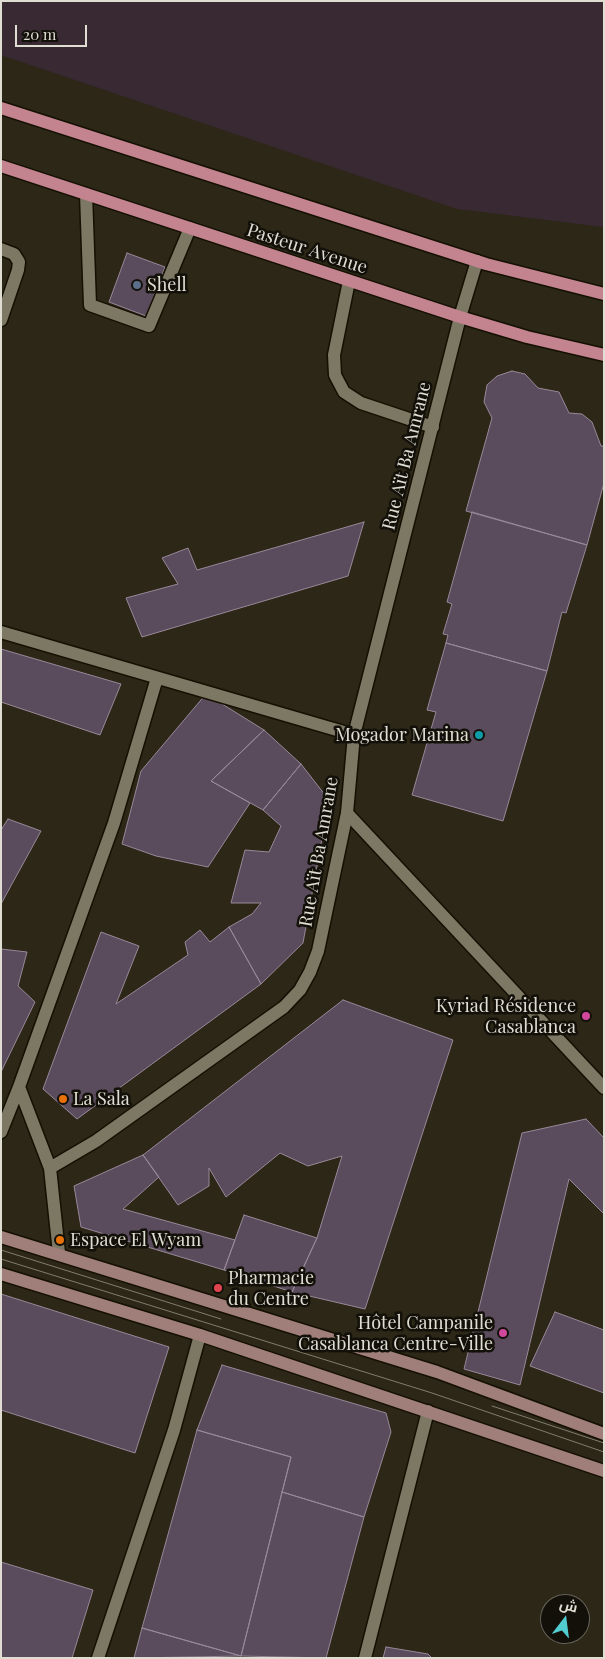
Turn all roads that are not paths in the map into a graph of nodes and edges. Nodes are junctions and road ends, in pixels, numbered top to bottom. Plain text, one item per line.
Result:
1 (1, 108) edge
2 (1, 166) edge
3 (86, 194) junction
4 (190, 228) junction
5 (1, 249) edge
6 (477, 261) junction
7 (349, 281) junction
8 (604, 294) edge
9 (460, 317) junction
10 (1, 320) edge
11 (604, 354) edge
12 (433, 427) junction
13 (1, 632) edge
14 (157, 678) junction
15 (354, 735) junction
16 (347, 812) junction
17 (19, 1088) junction
18 (604, 1088) edge
19 (1, 1132) edge
20 (50, 1168) junction
21 (1, 1237) edge
22 (58, 1254) junction
23 (1, 1274) edge
24 (200, 1335) junction
25 (428, 1411) junction
26 (604, 1434) edge
27 (604, 1471) edge
28 (98, 1658) edge
29 (365, 1658) edge

1 - 6 main road
2 - 3 main road, Pasteur Avenue
3 - 4 main road, Pasteur Avenue
3 - 4 street
4 - 7 main road, Pasteur Avenue
5 - 10 street
6 - 8 main road
6 - 9 street, Rue Aït Ba Amrane
7 - 9 main road, Pasteur Avenue
7 - 12 street
9 - 11 main road, Pasteur Avenue
9 - 12 street, Rue Aït Ba Amrane
12 - 15 street, Rue Aït Ba Amrane
13 - 14 street
14 - 15 street
14 - 17 street
15 - 16 street, Rue Aït Ba Amrane
16 - 18 street
16 - 20 street, Rue Aït Ba Amrane
17 - 19 street
17 - 20 street
20 - 22 street
21 - 22 street
22 - 26 street
23 - 24 street
24 - 25 street
24 - 28 street
25 - 27 street
25 - 29 street

